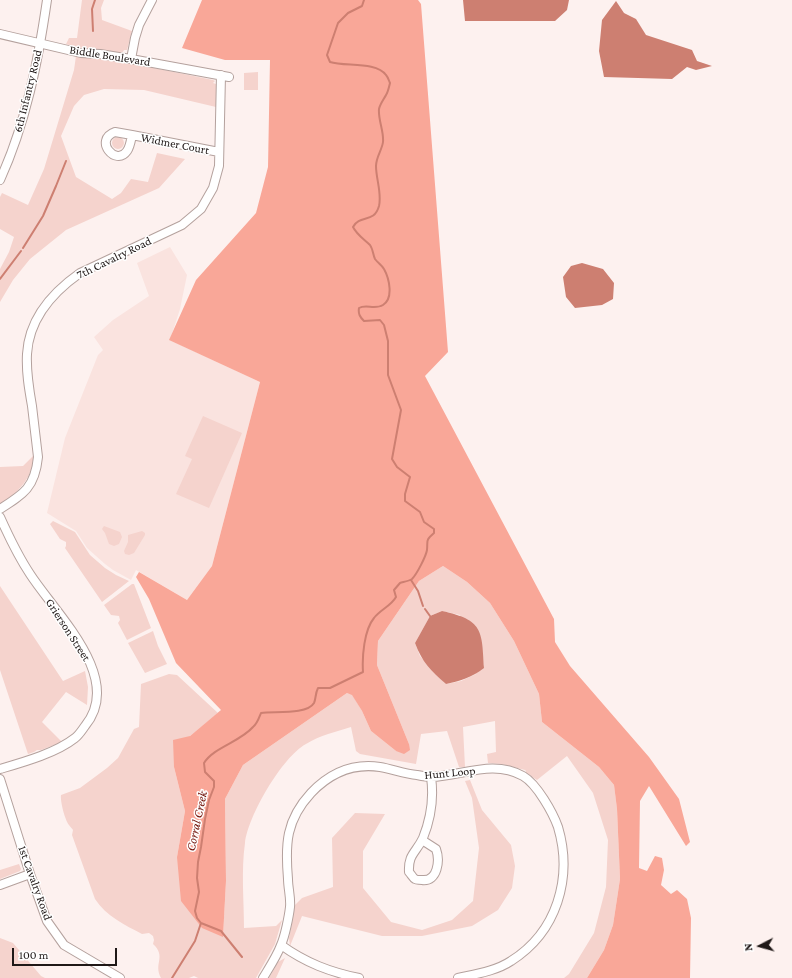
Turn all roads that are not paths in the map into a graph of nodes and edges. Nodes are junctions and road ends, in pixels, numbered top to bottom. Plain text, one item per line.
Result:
1 (47, 0) edge
2 (152, 0) edge
3 (0, 34) edge
4 (40, 42) junction
5 (131, 59) junction
6 (225, 76) joint
7 (132, 135) dead end
8 (219, 152) junction
9 (0, 180) edge
10 (0, 509) edge
11 (0, 517) edge
12 (0, 769) edge
13 (431, 777) junction
14 (0, 779) edge
15 (422, 840) junction
16 (30, 874) junction
17 (0, 885) edge
18 (281, 944) junction
19 (120, 978) edge
20 (263, 978) edge
21 (359, 978) edge
22 (458, 978) edge

1 - 4 street, 6th Infantry Road
2 - 5 street
3 - 4 street, Biddle Boulevard
4 - 5 street, Biddle Boulevard
4 - 9 street, 6th Infantry Road
5 - 6 street, Biddle Boulevard
6 - 8 street, 7th Cavalry Road
7 - 8 street, Widmer Court
8 - 10 street, 7th Cavalry Road
11 - 12 street, Grierson Street
13 - 15 street
13 - 18 street, Hunt Loop
13 - 22 street, Hunt Loop
14 - 16 street, 1st Cavalry Road
15 - 15 street
16 - 17 street
16 - 19 street, 1st Cavalry Road
18 - 20 street, Hunt Loop
18 - 21 street

